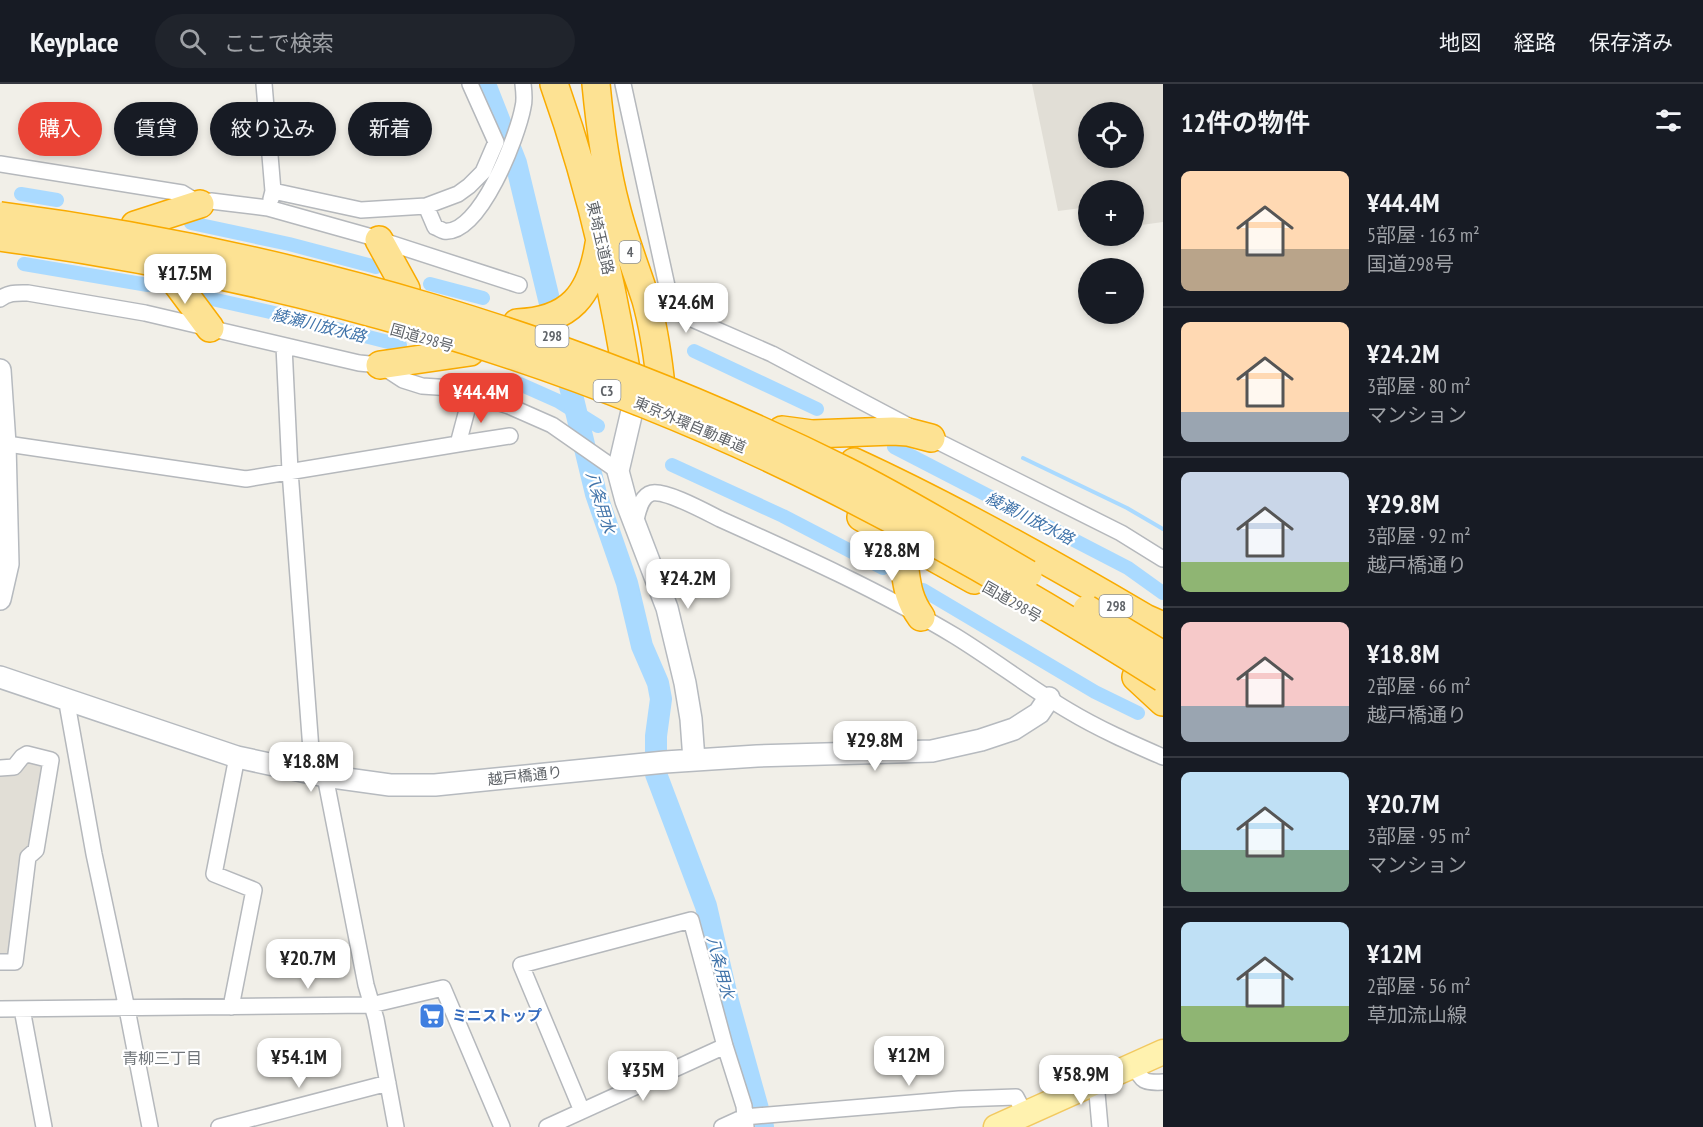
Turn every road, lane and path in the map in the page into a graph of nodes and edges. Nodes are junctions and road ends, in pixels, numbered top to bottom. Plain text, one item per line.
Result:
1 (264, 84) edge
2 (470, 84) edge
3 (523, 84) edge
4 (554, 84) edge
5 (596, 84) edge
6 (623, 84) edge
7 (0, 164) edge
8 (273, 191) junction
9 (200, 204) junction
10 (0, 206) edge
11 (426, 206) junction
12 (268, 208) junction
13 (0, 216) edge
14 (135, 225) junction
15 (600, 234) junction
16 (0, 237) edge
17 (379, 240) junction
18 (0, 248) edge
19 (172, 277) junction
20 (519, 285) dead end
21 (406, 289) junction
22 (0, 299) edge
23 (517, 323) junction
24 (210, 328) junction
25 (284, 346) junction
26 (470, 352) junction
27 (625, 364) junction
28 (380, 365) junction
29 (0, 370) edge
30 (660, 377) junction
31 (471, 395) junction
32 (632, 411) junction
33 (782, 430) junction
34 (510, 436) dead end
35 (932, 438) junction
36 (2, 443) edge
37 (458, 444) junction
38 (290, 471) junction
39 (618, 471) junction
40 (635, 523) junction
41 (896, 537) junction
42 (1163, 558) edge
43 (1068, 573) junction
44 (0, 599) edge
45 (921, 617) junction
46 (1163, 626) edge
47 (1163, 639) edge
48 (1163, 655) edge
49 (0, 677) edge
50 (1136, 677) junction
51 (1163, 678) edge
52 (1163, 693) edge
53 (1049, 698) junction
54 (71, 700) junction
55 (1163, 702) edge
56 (237, 757) junction
57 (1163, 757) edge
58 (694, 760) junction
59 (0, 768) edge
60 (318, 775) junction
61 (0, 962) edge
62 (371, 1005) junction
63 (231, 1007) junction
64 (0, 1009) edge
65 (22, 1009) junction
66 (127, 1009) junction
67 (725, 1046) junction
68 (1163, 1052) edge
69 (1134, 1065) junction
70 (1096, 1082) junction
71 (1163, 1082) edge
72 (388, 1083) junction
73 (582, 1111) junction
74 (1025, 1114) junction
75 (745, 1122) edge
76 (44, 1127) edge
77 (150, 1127) edge
78 (219, 1127) edge
79 (396, 1127) edge
80 (502, 1127) edge
81 (547, 1127) edge
82 (722, 1127) edge
83 (996, 1127) edge
84 (1100, 1127) edge

1 - 8 street
2 - 11 street
3 - 11 street
4 - 15 highway, 東埼玉道路 / 4
5 - 30 highway, 東埼玉道路 / 4
6 - 35 street
7 - 9 street
8 - 11 street
8 - 12 street
9 - 12 street
9 - 14 highway
10 - 14 highway, 298
12 - 17 street
13 - 48 highway, 東京外環自動車道 / C3, bridge
14 - 21 highway, 298
15 - 23 highway
15 - 27 highway, 東埼玉道路 / 4
16 - 51 highway, 東京外環自動車道 / C3, bridge
17 - 20 street
17 - 21 highway
18 - 19 highway, 国道298号
19 - 24 highway
19 - 26 highway, 国道298号
21 - 23 highway, 298
22 - 24 street
23 - 27 highway, 298
24 - 25 street
25 - 28 street
25 - 38 street
26 - 28 highway
26 - 32 highway, 国道298号
27 - 30 highway, 298
27 - 32 highway, 東埼玉道路 / 4
28 - 31 street
29 - 36 street
30 - 32 highway
30 - 33 highway, 298
31 - 37 street
31 - 39 street
32 - 39 street
32 - 41 highway, 国道298号
33 - 35 highway
33 - 43 highway, 298
34 - 37 street
35 - 42 street
36 - 38 street
36 - 44 street
37 - 38 street
38 - 60 street
39 - 40 street
40 - 45 street
40 - 58 street
41 - 45 highway
41 - 50 highway, 国道298号
43 - 46 highway, 298
43 - 47 highway, 298
45 - 53 street
49 - 54 street, 越戸橋通り
50 - 52 highway, 国道298号
50 - 55 highway, 国道298号
53 - 57 street
53 - 58 street, 越戸橋通り
54 - 56 street, 越戸橋通り
54 - 66 street
56 - 60 street, 越戸橋通り
56 - 63 street
58 - 60 street, 越戸橋通り
59 - 61 street
60 - 62 street
62 - 63 street
62 - 72 street
62 - 80 street
63 - 66 street
64 - 65 street
65 - 66 street
65 - 76 street
66 - 77 street
67 - 73 street
67 - 73 street
67 - 75 street
68 - 69 main road
69 - 70 main road
69 - 71 street
70 - 74 main road
70 - 84 street
72 - 78 street
72 - 79 street
73 - 81 street
74 - 75 street
74 - 83 main road
75 - 82 street

